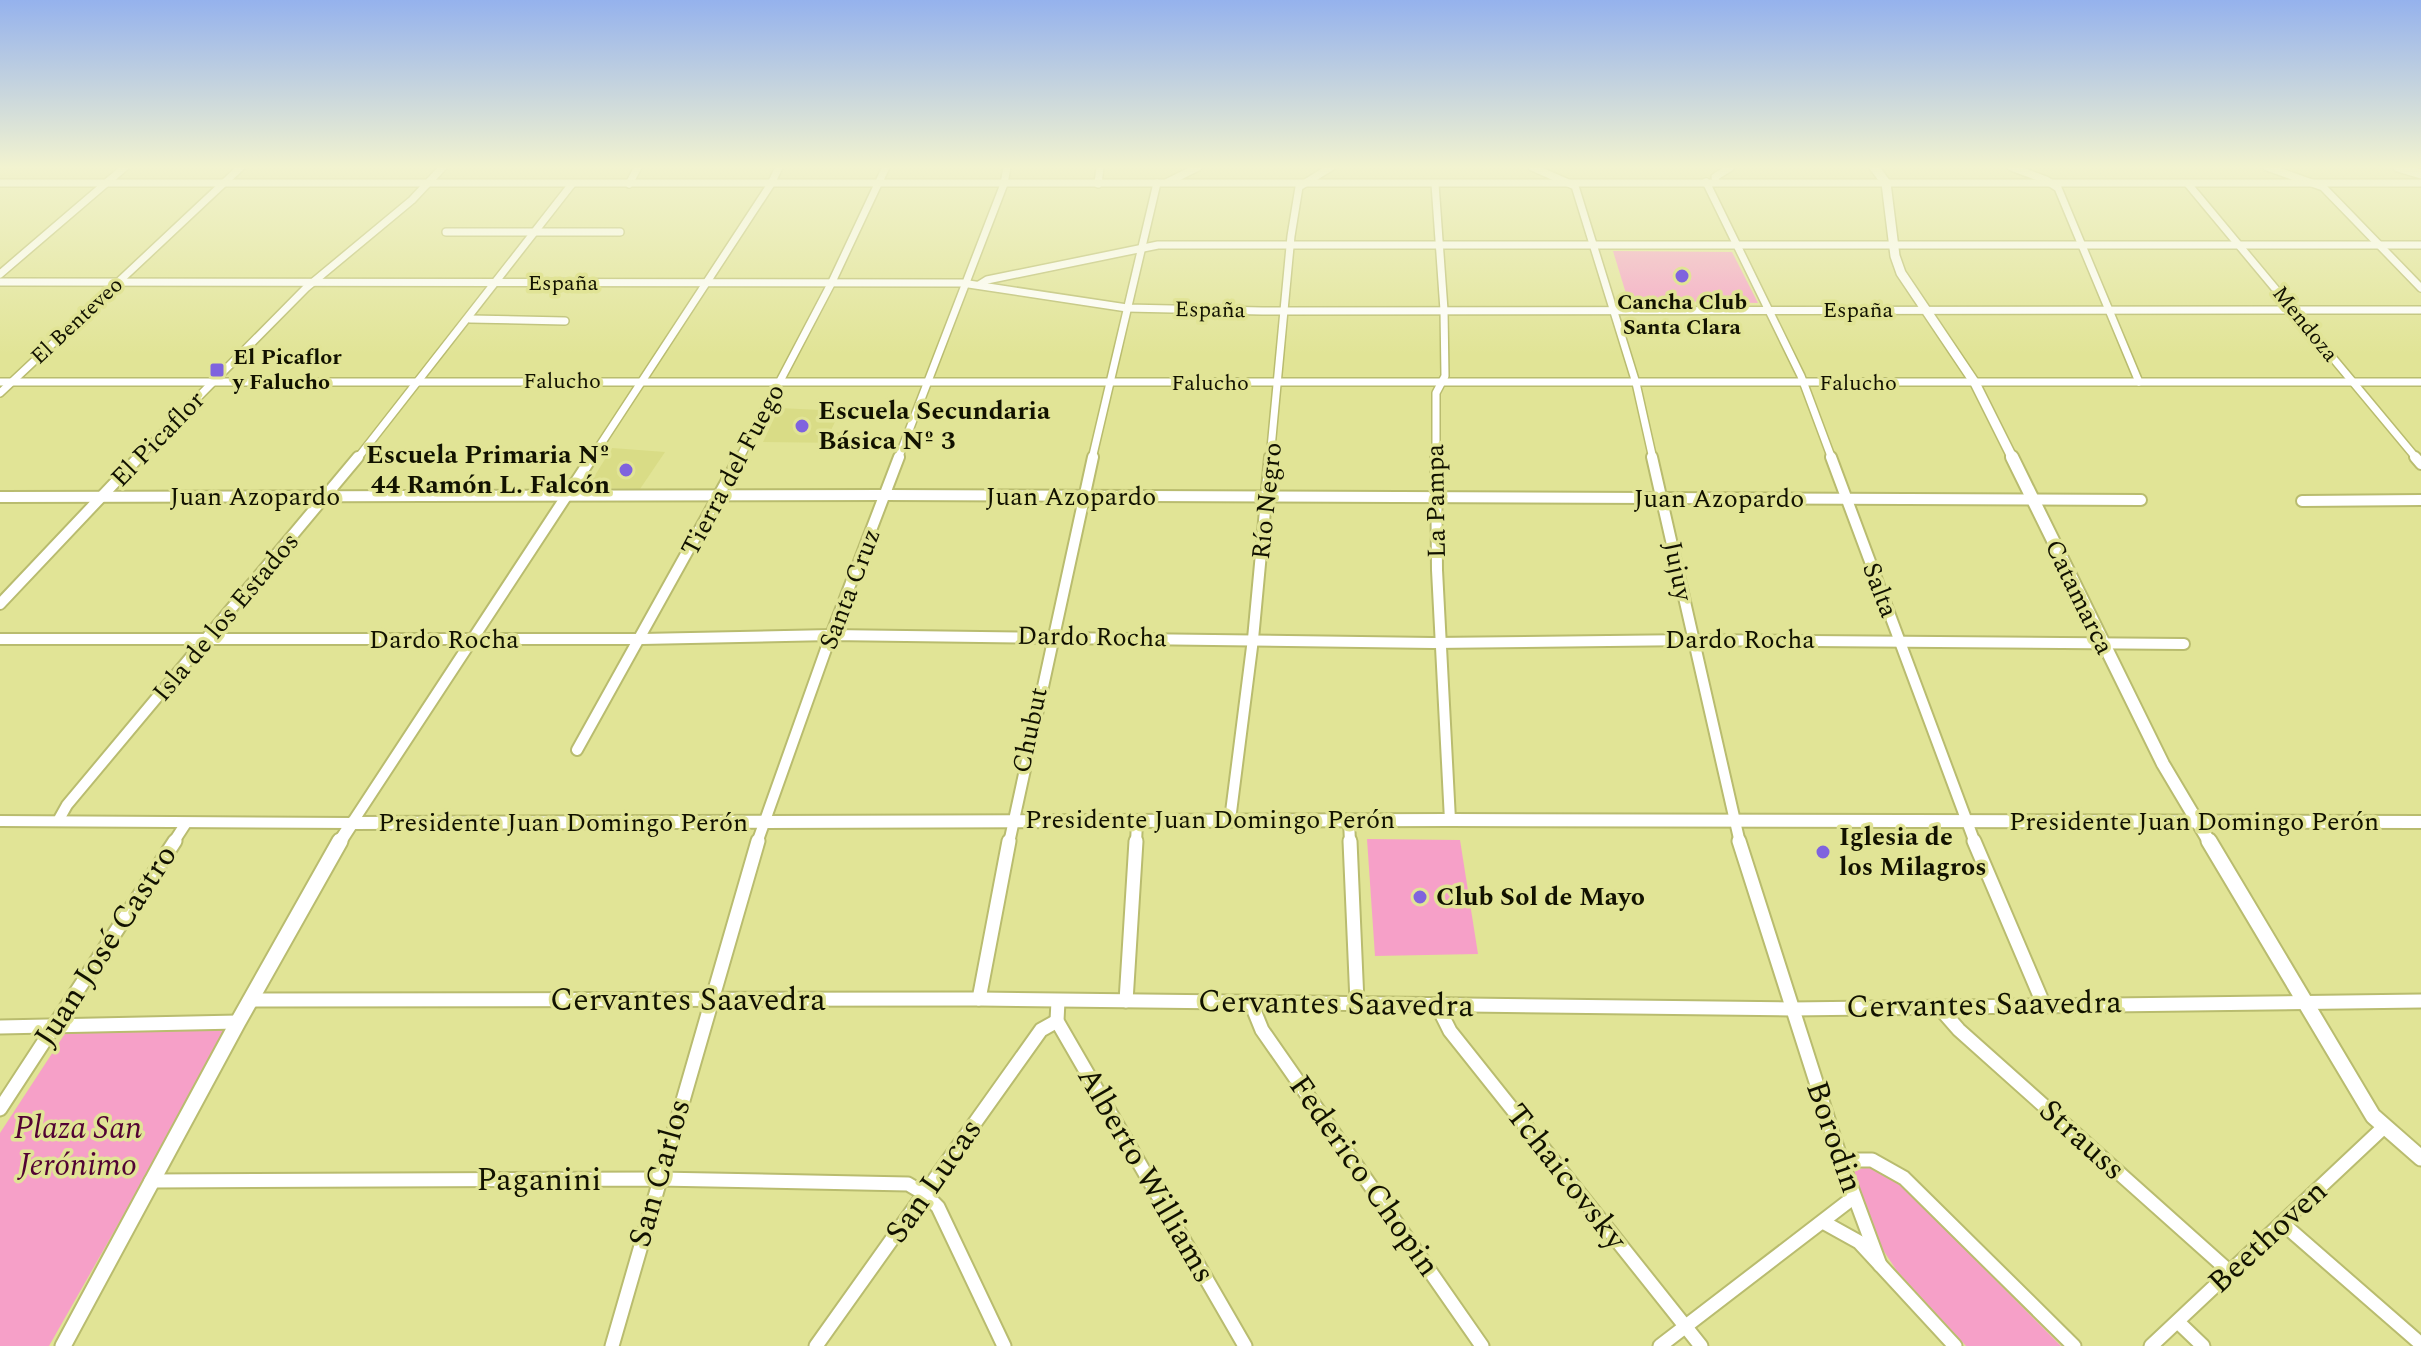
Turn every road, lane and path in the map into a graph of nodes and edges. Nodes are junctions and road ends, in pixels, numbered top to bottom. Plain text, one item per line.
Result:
1 (51, 230) edge
2 (175, 230) edge
3 (375, 230) edge
4 (741, 230) edge
5 (858, 230) edge
6 (987, 230) edge
7 (1147, 230) edge
8 (1294, 230) edge
9 (1439, 230) edge
10 (1589, 230) edge
11 (1730, 230) edge
12 (1891, 230) edge
13 (2076, 230) edge
14 (2226, 230) edge
15 (2364, 230) edge
16 (446, 232) dead end
17 (536, 232) junction
18 (620, 232) dead end
19 (1440, 244) junction
20 (1291, 245) junction
21 (1595, 245) junction
22 (2379, 245) junction
23 (2421, 245) edge
24 (1736, 246) junction
25 (1893, 246) junction
26 (2083, 246) junction
27 (2239, 246) junction
28 (1142, 247) junction
29 (0, 274) edge
30 (0, 282) edge
31 (120, 282) junction
32 (312, 283) junction
33 (498, 283) junction
34 (705, 284) junction
35 (831, 284) junction
36 (967, 284) junction
37 (979, 285) junction
38 (2421, 288) edge
39 (1127, 308) junction
40 (1616, 309) junction
41 (2110, 309) junction
42 (2294, 309) junction
43 (1285, 310) junction
44 (1444, 310) junction
45 (1768, 310) junction
46 (1923, 310) junction
47 (2421, 310) edge
48 (470, 319) junction
49 (565, 321) dead end
50 (421, 380) junction
51 (641, 381) junction
52 (0, 382) edge
53 (12, 382) junction
54 (780, 382) junction
55 (2139, 382) junction
56 (2353, 382) junction
57 (2421, 382) edge
58 (213, 383) junction
59 (929, 383) junction
60 (1109, 383) junction
61 (1278, 383) junction
62 (1441, 383) junction
63 (1636, 383) junction
64 (1804, 383) junction
65 (1975, 383) junction
66 (0, 393) edge
67 (2421, 464) edge
68 (886, 495) junction
69 (565, 496) junction
70 (0, 497) edge
71 (102, 497) junction
72 (328, 497) junction
73 (719, 497) junction
74 (1081, 497) junction
75 (1267, 498) junction
76 (1436, 498) junction
77 (1663, 499) junction
78 (1846, 499) junction
79 (2033, 500) junction
80 (2141, 500) dead end
81 (2421, 500) edge
82 (2302, 501) dead end
83 (0, 604) edge
84 (831, 635) junction
85 (1051, 637) junction
86 (0, 639) edge
87 (207, 639) junction
88 (642, 639) junction
89 (1253, 639) junction
90 (474, 640) junction
91 (1693, 640) junction
92 (1899, 640) junction
93 (1443, 642) junction
94 (2100, 642) junction
95 (2184, 644) dead end
96 (577, 750) dead end
97 (1230, 820) junction
98 (1349, 820) junction
99 (1450, 820) junction
100 (0, 821) edge
101 (58, 821) junction
102 (1011, 821) junction
103 (763, 822) junction
104 (1137, 822) junction
105 (1733, 822) junction
106 (1966, 822) junction
107 (2421, 822) edge
108 (186, 823) junction
109 (352, 823) junction
110 (2196, 823) junction
111 (979, 999) junction
112 (250, 1000) junction
113 (710, 1000) junction
114 (1058, 1001) junction
115 (1126, 1001) junction
116 (2302, 1001) junction
117 (2421, 1001) edge
118 (1357, 1002) junction
119 (1251, 1003) junction
120 (2043, 1003) junction
121 (1437, 1005) junction
122 (1938, 1006) junction
123 (1791, 1009) junction
124 (1057, 1021) junction
125 (238, 1022) junction
126 (0, 1027) edge
127 (53, 1027) junction
128 (0, 1109) edge
129 (2384, 1127) junction
130 (2421, 1158) edge
131 (1841, 1160) junction
132 (658, 1179) junction
133 (151, 1181) junction
134 (925, 1194) junction
135 (1854, 1197) junction
136 (1823, 1222) junction
137 (2282, 1223) junction
138 (1880, 1265) junction
139 (2230, 1272) junction
140 (2178, 1322) junction
141 (1685, 1327) junction
142 (2421, 1344) edge
143 (63, 1346) edge
144 (612, 1346) edge
145 (816, 1346) edge
146 (1004, 1346) edge
147 (1245, 1346) edge
148 (1482, 1346) edge
149 (1660, 1346) edge
150 (1701, 1346) edge
151 (1955, 1346) edge
152 (2074, 1346) edge
153 (2151, 1346) edge
154 (2203, 1346) edge

1 - 29 street
2 - 31 street, El Benteveo
3 - 32 street, El Picaflor
4 - 34 street
5 - 35 street, Tierra del Fuego
6 - 36 street, Santa Cruz
7 - 28 street, Chubut
8 - 20 street, Río Negro
9 - 19 street, La Pampa
10 - 21 street, Jujuy
11 - 24 street, Salta
12 - 25 street, Catamarca
13 - 26 street
14 - 27 street, Mendoza
15 - 22 street
16 - 17 street
17 - 18 street
17 - 33 street, Isla de los Estados
19 - 20 street
19 - 21 street
19 - 44 street, La Pampa
20 - 28 street
20 - 43 street, Río Negro
21 - 24 street
21 - 40 street, Jujuy
22 - 23 street
22 - 27 street
22 - 38 street
24 - 25 street
24 - 45 street, Salta
25 - 26 street
25 - 46 street, Catamarca
26 - 27 street
26 - 41 street
27 - 42 street, Mendoza
28 - 37 street
28 - 39 street, Chubut
30 - 31 street, España
31 - 32 street, España
31 - 53 street, El Benteveo
32 - 33 street, España
32 - 58 street, El Picaflor
33 - 34 street, España
33 - 48 street, Isla de los Estados
34 - 35 street, España
34 - 51 street
35 - 36 street, España
35 - 54 street, Tierra del Fuego
36 - 37 street, España
36 - 59 street, Santa Cruz
37 - 39 street, España
39 - 43 street, España
39 - 60 street, Chubut
40 - 44 street, España
40 - 45 street, España
40 - 63 street, Jujuy
41 - 42 street, España
41 - 46 street, España
41 - 55 street
42 - 47 street, España
42 - 56 street, Mendoza
43 - 44 street, España
43 - 61 street, Río Negro
44 - 62 street, La Pampa
45 - 46 street, España
45 - 64 street, Salta
46 - 65 street, Catamarca
48 - 49 street
48 - 50 street, Isla de los Estados
50 - 51 street, Falucho
50 - 58 street, Falucho
50 - 72 street, Isla de los Estados
51 - 54 street, Falucho
51 - 69 street
52 - 53 street, Falucho
53 - 58 street, Falucho
53 - 66 street, El Benteveo
54 - 59 street, Falucho
54 - 73 street, Tierra del Fuego
55 - 56 street, Falucho
55 - 65 street, Falucho
56 - 57 street, Falucho
56 - 67 street, Mendoza
58 - 71 street, El Picaflor
59 - 60 street, Falucho
59 - 68 street, Santa Cruz
60 - 61 street, Falucho
60 - 74 street, Chubut
61 - 62 street, Falucho
61 - 75 street, Río Negro
62 - 63 street, Falucho
62 - 76 street, La Pampa
63 - 64 street, Falucho
63 - 77 street, Jujuy
64 - 65 street, Falucho
64 - 78 street, Salta
65 - 79 street, Catamarca
68 - 73 street, Juan Azopardo
68 - 74 street, Juan Azopardo
68 - 84 street, Santa Cruz
69 - 72 street, Juan Azopardo
69 - 73 street, Juan Azopardo
69 - 90 street
70 - 71 street, Juan Azopardo
71 - 72 street, Juan Azopardo
71 - 83 street, El Picaflor
72 - 87 street, Isla de los Estados
73 - 88 street, Tierra del Fuego
74 - 75 street, Juan Azopardo
74 - 85 street, Chubut
75 - 76 street, Juan Azopardo
75 - 89 street, Río Negro
76 - 77 street, Juan Azopardo
76 - 93 street, La Pampa
77 - 78 street, Juan Azopardo
77 - 91 street, Jujuy
78 - 79 street, Juan Azopardo
78 - 92 street, Salta
79 - 80 street, Juan Azopardo
79 - 94 street, Catamarca
81 - 82 street
84 - 85 street, Dardo Rocha
84 - 88 street, Dardo Rocha
84 - 103 street, Santa Cruz
85 - 89 street, Dardo Rocha
85 - 102 street, Chubut
86 - 87 street, Dardo Rocha
87 - 90 street, Dardo Rocha
87 - 101 street, Isla de los Estados
88 - 90 street, Dardo Rocha
88 - 96 street, Tierra del Fuego
89 - 93 street, Dardo Rocha
89 - 97 street, Río Negro
90 - 109 street
91 - 92 street, Dardo Rocha
91 - 93 street, Dardo Rocha
91 - 105 street, Jujuy
92 - 94 street, Dardo Rocha
92 - 106 street, Salta
93 - 99 street, La Pampa
94 - 95 street, Dardo Rocha
94 - 110 street, Catamarca
97 - 98 street, Presidente Juan Domingo Perón
97 - 104 street, Presidente Juan Domingo Perón
98 - 99 street, Presidente Juan Domingo Perón
98 - 118 street
99 - 105 street, Presidente Juan Domingo Perón
100 - 101 street, Presidente Juan Domingo Perón
101 - 108 street, Presidente Juan Domingo Perón
102 - 103 street, Presidente Juan Domingo Perón
102 - 104 street, Presidente Juan Domingo Perón
102 - 111 street, Chubut
103 - 109 street, Presidente Juan Domingo Perón
103 - 113 street, Santa Cruz
104 - 115 street
105 - 106 street, Presidente Juan Domingo Perón
105 - 123 street, Jujuy
106 - 110 street, Presidente Juan Domingo Perón
106 - 120 street, Salta
107 - 110 street, Presidente Juan Domingo Perón
108 - 109 street, Presidente Juan Domingo Perón
108 - 127 street, Juan José Castro
109 - 112 street
110 - 116 street, Catamarca
111 - 113 street, Cervantes Saavedra
111 - 114 street, Cervantes Saavedra
112 - 113 street, Cervantes Saavedra
112 - 125 street
113 - 132 street, San Carlos
114 - 115 street, Cervantes Saavedra
114 - 124 street
115 - 119 street, Cervantes Saavedra
116 - 117 street, Cervantes Saavedra
116 - 120 street, Cervantes Saavedra
116 - 129 street, Catamarca
118 - 119 street, Cervantes Saavedra
118 - 121 street, Cervantes Saavedra
119 - 148 street, Federico Chopin
120 - 122 street, Cervantes Saavedra
121 - 123 street, Cervantes Saavedra
121 - 141 street, Tchaicovsky
122 - 123 street, Cervantes Saavedra
122 - 139 street, Strauss
123 - 131 street, Borodin
124 - 134 street, San Lucas
124 - 147 street, Alberto Williams
125 - 127 street
125 - 133 street
126 - 127 street
127 - 128 street, Juan José Castro
129 - 130 street, Catamarca
129 - 137 street, Beethoven
131 - 135 street, Borodin
131 - 152 street
132 - 133 street, Paganini
132 - 134 street, Paganini
132 - 144 street, San Carlos
133 - 143 street
134 - 145 street, San Lucas
134 - 146 street
135 - 136 street
135 - 138 street, Borodin
136 - 138 street
136 - 141 street
137 - 139 street, Beethoven
137 - 142 street
138 - 151 street
139 - 140 street, Beethoven
140 - 153 street, Beethoven
140 - 154 street
141 - 149 street
141 - 150 street, Tchaicovsky

